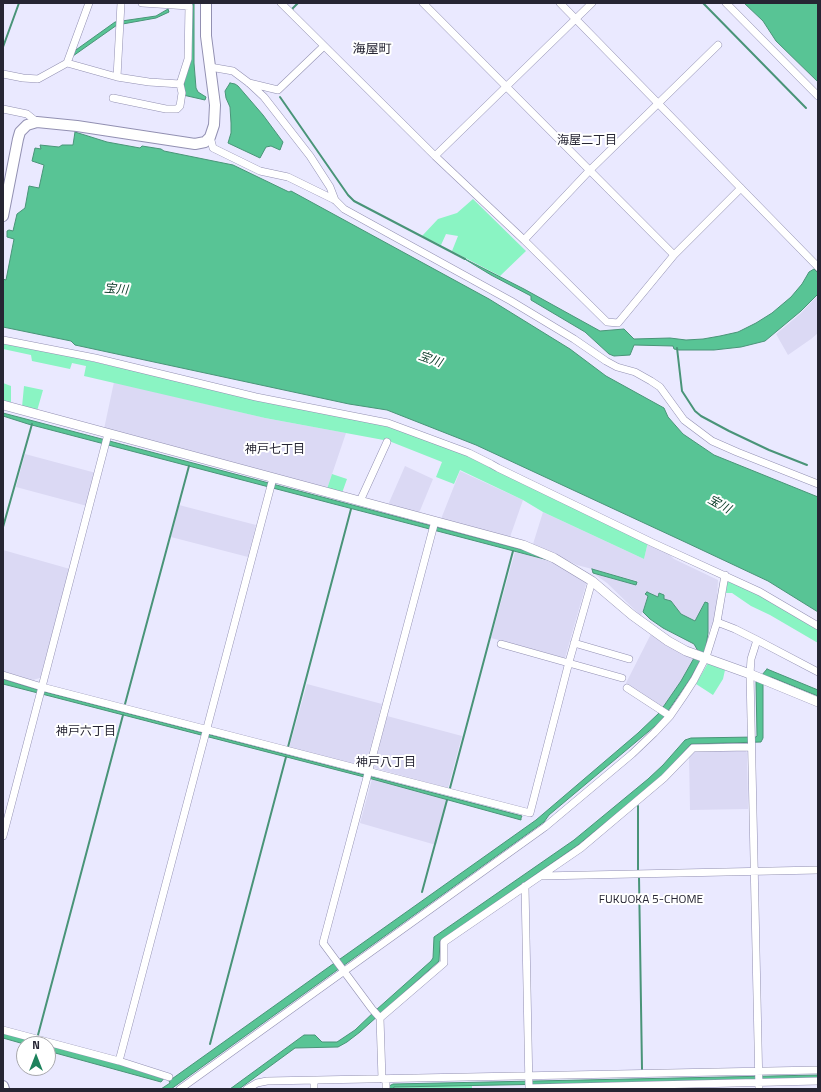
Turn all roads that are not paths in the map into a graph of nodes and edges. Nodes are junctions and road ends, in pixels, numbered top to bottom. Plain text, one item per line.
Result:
1 (89, 3) edge
2 (120, 3) edge
3 (142, 3) edge
4 (206, 3) edge
5 (281, 3) edge
6 (423, 3) edge
7 (560, 3) edge
8 (592, 3) edge
9 (726, 3) edge
10 (576, 19) junction
11 (718, 45) dead end
12 (324, 46) junction
13 (67, 62) junction
14 (210, 67) junction
15 (3, 74) edge
16 (117, 77) junction
17 (249, 82) junction
18 (180, 84) junction
19 (506, 87) junction
20 (818, 96) edge
21 (113, 98) dead end
22 (658, 104) junction
23 (3, 109) edge
24 (37, 122) junction
25 (210, 137) junction
26 (435, 156) junction
27 (589, 171) junction
28 (741, 188) junction
29 (335, 200) junction
30 (3, 216) edge
31 (524, 240) junction
32 (674, 255) junction
33 (815, 264) edge
34 (3, 340) edge
35 (3, 405) edge
36 (107, 439) junction
37 (386, 442) dead end
38 (272, 483) junction
39 (818, 484) edge
40 (360, 501) junction
41 (434, 526) junction
42 (725, 575) junction
43 (592, 581) junction
44 (717, 622) junction
45 (818, 626) edge
46 (757, 640) junction
47 (574, 643) junction
48 (500, 644) dead end
49 (701, 656) junction
50 (629, 659) dead end
51 (569, 662) junction
52 (818, 672) edge
53 (3, 675) edge
54 (622, 678) dead end
55 (758, 678) junction
56 (627, 688) dead end
57 (41, 690) junction
58 (818, 702) edge
59 (669, 715) junction
60 (206, 733) junction
61 (751, 745) junction
62 (368, 775) junction
63 (3, 836) edge
64 (818, 870) edge
65 (754, 872) junction
66 (541, 876) junction
67 (525, 886) junction
68 (342, 970) junction
69 (378, 1016) junction
70 (3, 1030) edge
71 (119, 1061) junction
72 (818, 1070) edge
73 (759, 1072) junction
74 (530, 1076) junction
75 (169, 1077) dead end
76 (384, 1079) junction
77 (314, 1081) junction
78 (818, 1081) edge
79 (759, 1084) edge
80 (3, 1086) edge
81 (530, 1088) edge
82 (4, 1089) edge
83 (180, 1089) edge
84 (247, 1089) edge
85 (314, 1089) edge
86 (386, 1089) edge

1 - 13 street
2 - 16 street
3 - 18 street
4 - 14 main road
5 - 12 street
6 - 19 street
7 - 10 street
8 - 10 street
9 - 20 street
10 - 19 street
10 - 22 street
11 - 22 street
12 - 17 street
12 - 26 street
13 - 15 street
13 - 16 street
14 - 17 street
14 - 25 main road
16 - 18 street
17 - 29 street
18 - 21 street
19 - 26 street
19 - 27 street
22 - 27 street
22 - 28 street
23 - 24 street
24 - 25 main road
24 - 30 main road
25 - 29 street
26 - 31 street
27 - 31 street
27 - 32 street
28 - 32 street
28 - 33 street
29 - 39 street
31 - 32 street
34 - 42 street
35 - 36 street
36 - 38 street
36 - 57 street
37 - 40 street
38 - 40 street
38 - 60 street
40 - 41 street
41 - 43 street
41 - 62 street
42 - 44 street
42 - 45 street
43 - 47 street
43 - 49 street
44 - 46 street
44 - 49 street
46 - 52 street
46 - 55 street
47 - 50 street
47 - 51 street
48 - 51 street
49 - 55 street
49 - 59 street
51 - 54 street
51 - 62 street
53 - 57 street
55 - 58 street
55 - 61 street
56 - 59 street
57 - 60 street
57 - 63 street
59 - 68 street
60 - 62 street
60 - 71 street
61 - 65 street
61 - 66 street
62 - 68 street
64 - 65 street
65 - 66 street
65 - 73 street
66 - 67 street
67 - 69 street
67 - 74 street
68 - 69 street
68 - 83 street
69 - 76 street
70 - 71 street
71 - 75 street
72 - 73 street
73 - 74 street
73 - 79 street
74 - 76 street
74 - 81 street
76 - 77 street
76 - 86 street
77 - 84 street
77 - 85 street
78 - 79 street
79 - 81 street
80 - 82 main road

